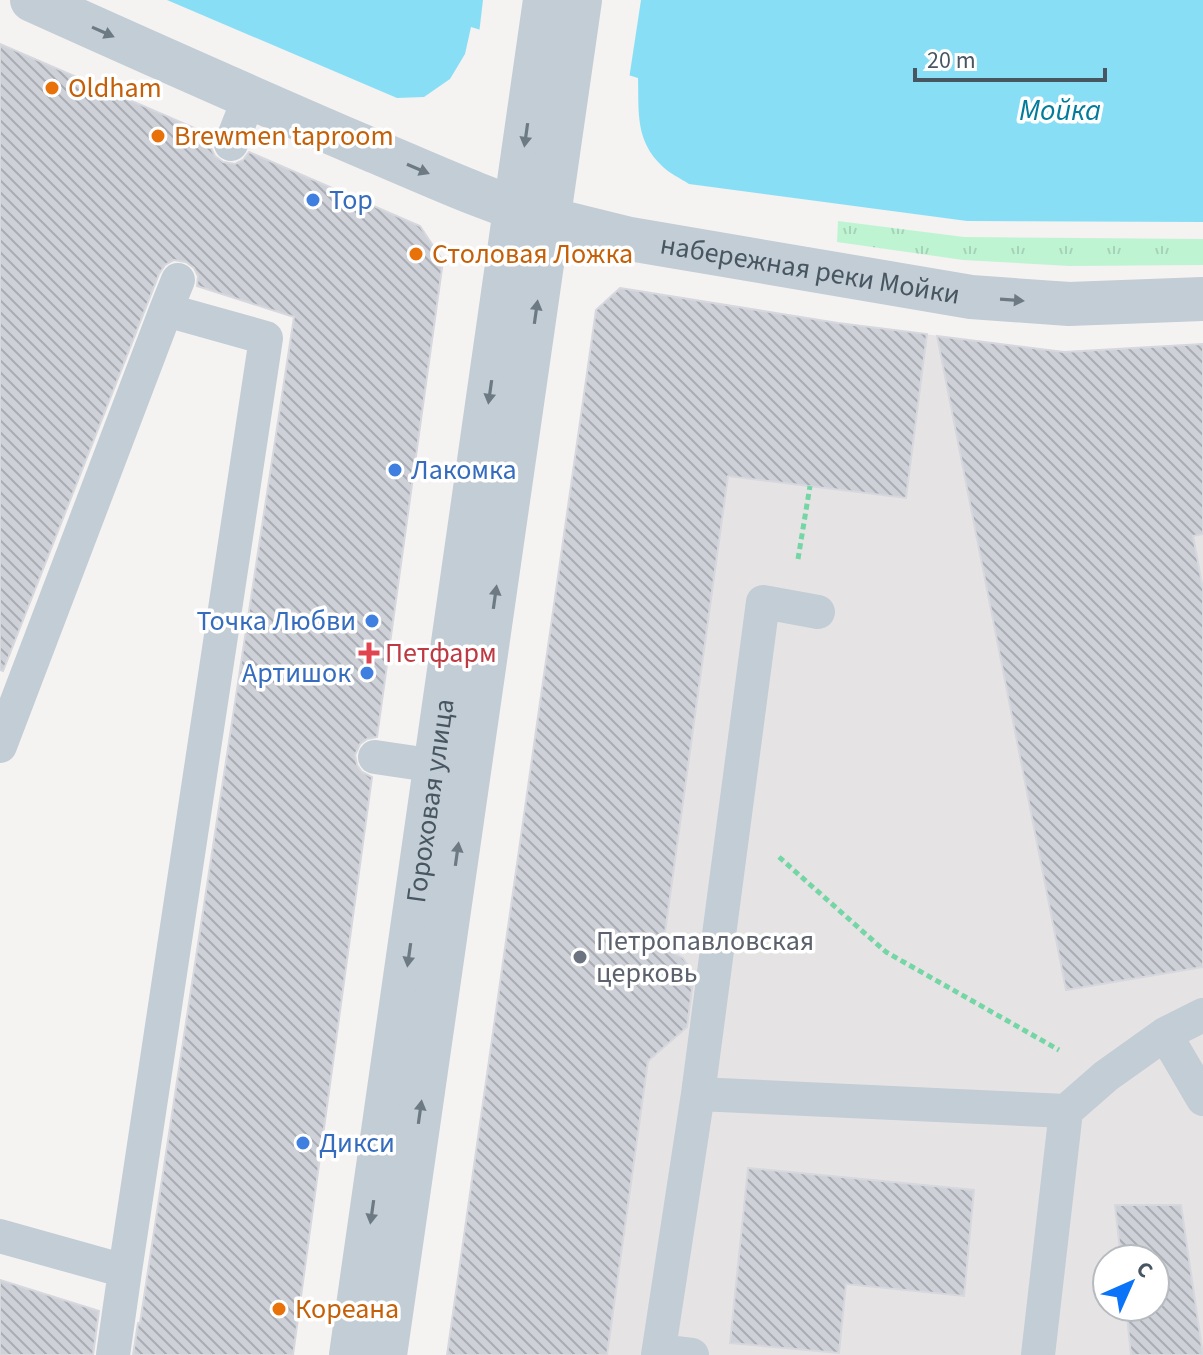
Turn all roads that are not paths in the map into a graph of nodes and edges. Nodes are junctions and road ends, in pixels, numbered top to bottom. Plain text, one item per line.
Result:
1 (32, 0) edge
2 (545, 0) edge
3 (580, 0) edge
4 (554, 63) junction
5 (249, 98) junction
6 (231, 144) dead end
7 (532, 214) junction
8 (1203, 299) edge
9 (804, 610) road end
10 (0, 746) edge
11 (375, 757) dead end
12 (436, 766) junction
13 (1203, 1015) edge
14 (1165, 1034) junction
15 (698, 1094) junction
16 (1203, 1099) edge
17 (1066, 1111) junction
18 (0, 1236) edge
19 (125, 1271) junction
20 (670, 1354) edge
21 (113, 1355) edge
22 (351, 1355) edge
23 (385, 1355) edge
24 (1038, 1355) edge

1 -> 5 street, набережная реки Мойки
2 - 4 street
3 - 4 street
4 - 7 street, Гороховая улица
5 - 6 lane
5 -> 7 street, набережная реки Мойки
7 -> 8 street, набережная реки Мойки
7 -> 12 street, Гороховая улица
23 -> 7 street, Гороховая улица
9 - 15 lane
10 - 19 lane
11 - 12 lane
12 -> 22 street, Гороховая улица
13 - 14 lane
14 - 16 lane
14 - 17 lane
15 - 17 lane
15 - 20 lane
17 - 24 lane
18 - 19 lane
19 - 21 lane

